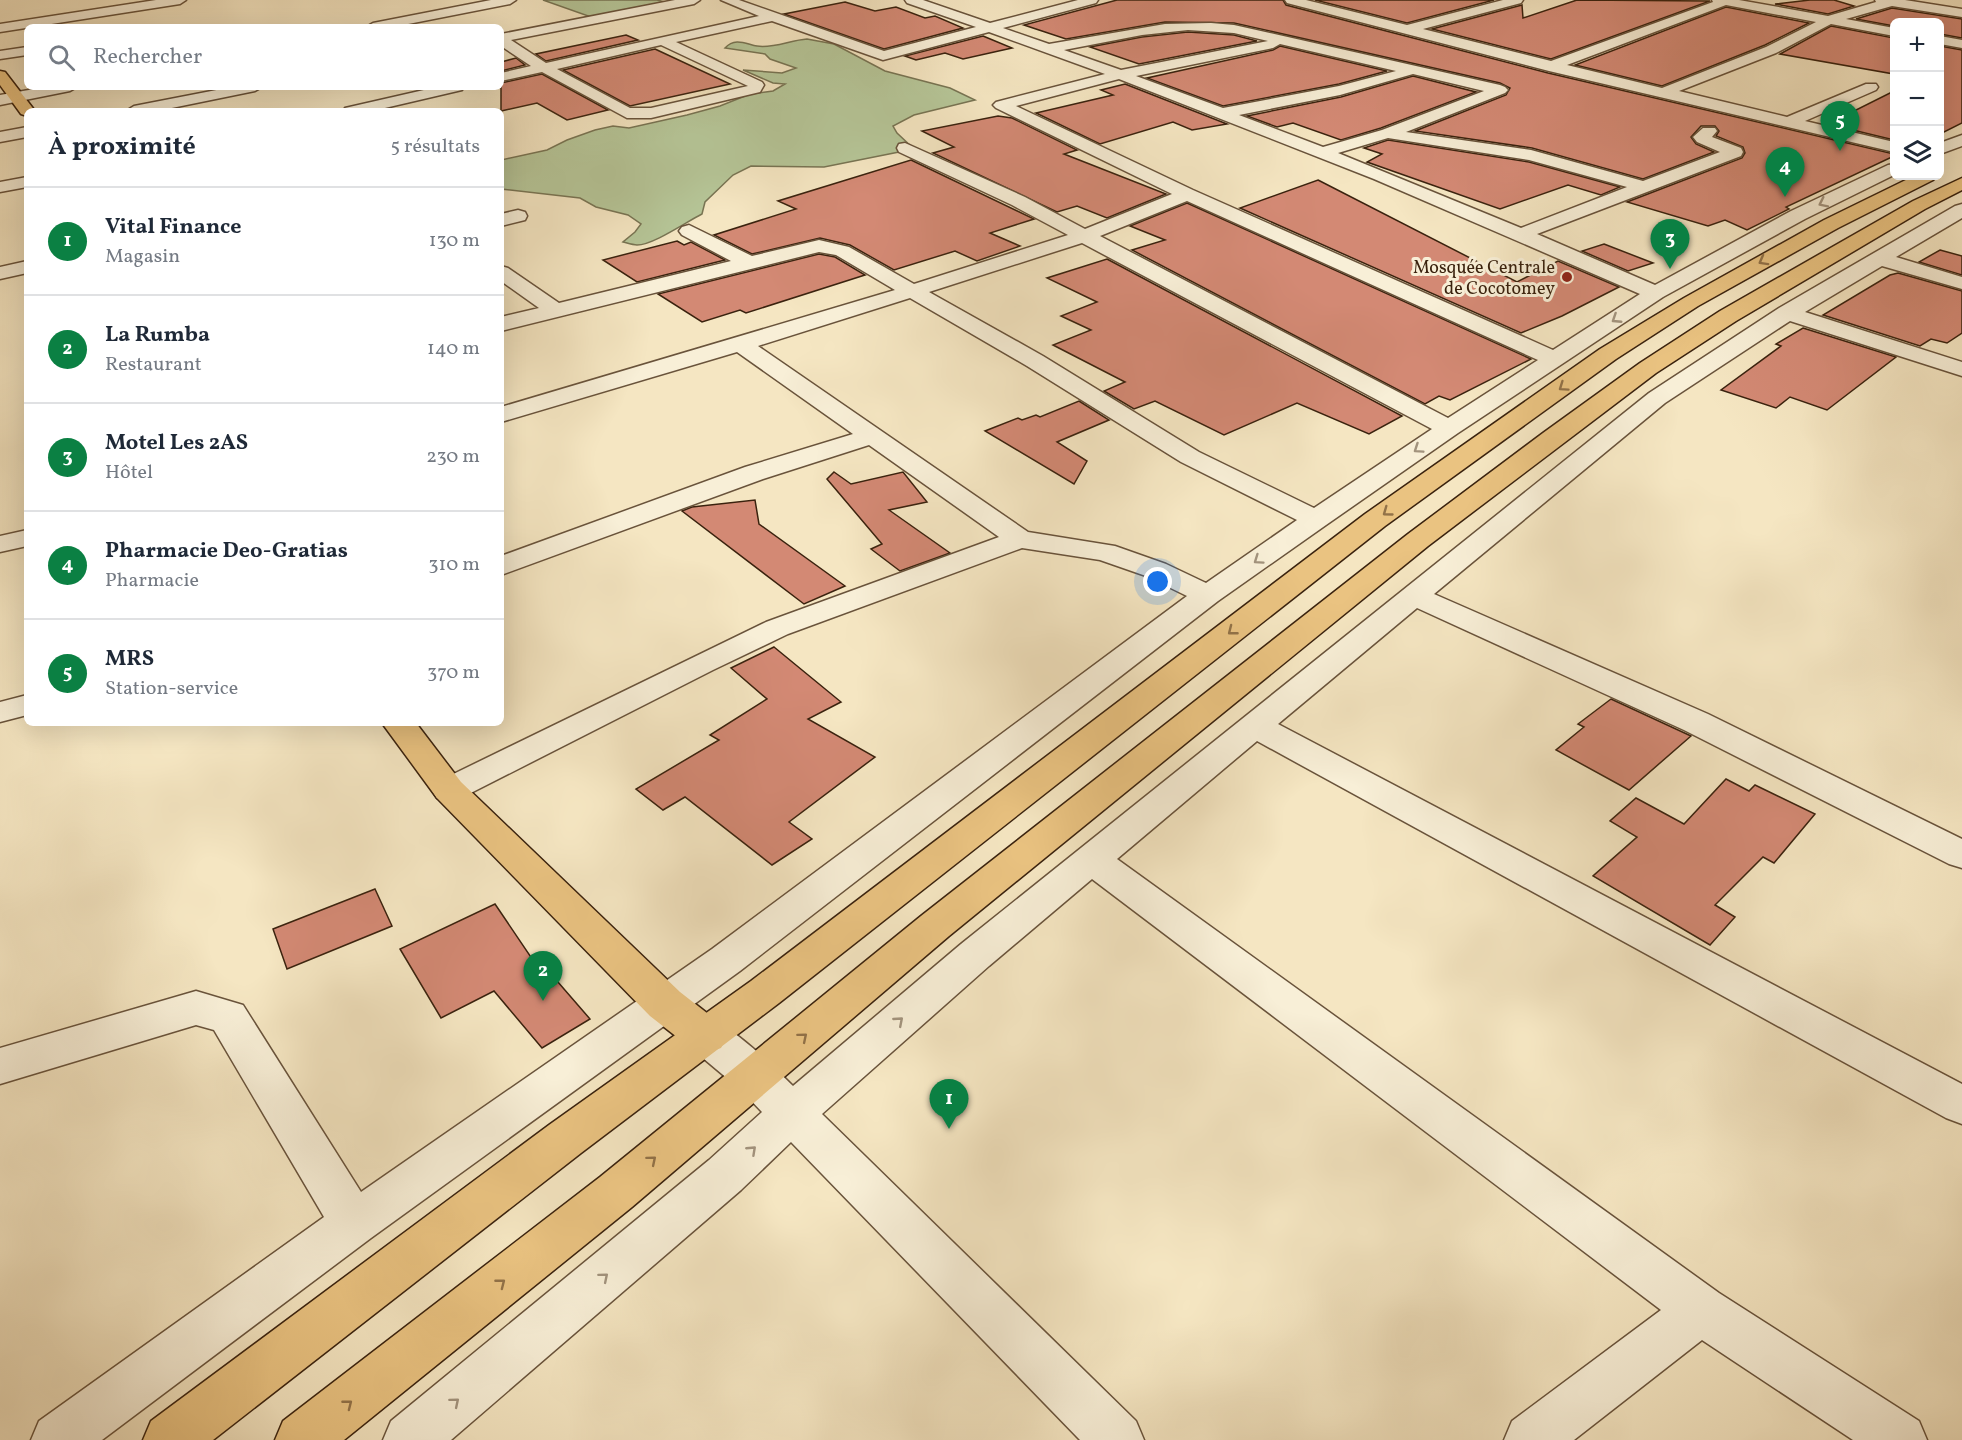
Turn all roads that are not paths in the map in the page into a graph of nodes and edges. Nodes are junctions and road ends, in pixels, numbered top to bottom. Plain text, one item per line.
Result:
1 (180, 0) edge
2 (510, 0) edge
3 (694, 0) edge
4 (727, 0) edge
5 (911, 0) edge
6 (1092, 0) edge
7 (1485, 0) edge
8 (1517, 0) edge
9 (1890, 0) edge
10 (1298, 1) edge
11 (1722, 1) edge
12 (1072, 2) edge
13 (432, 4) dead end
14 (1502, 4) junction
15 (448, 12) junction
16 (1962, 13) edge
17 (771, 17) junction
18 (1829, 20) junction
19 (467, 22) dead end
20 (24, 24) edge
21 (26, 24) edge
22 (388, 24) edge
23 (991, 27) junction
24 (0, 28) edge
25 (1408, 29) junction
26 (1890, 31) edge
27 (504, 38) edge
28 (504, 41) edge
29 (663, 41) junction
30 (1286, 41) junction
31 (1944, 41) edge
32 (1962, 44) edge
33 (1047, 48) junction
34 (24, 51) edge
35 (0, 55) edge
36 (1552, 66) junction
37 (543, 67) junction
38 (1412, 71) junction
39 (1123, 74) junction
40 (0, 75) edge
41 (504, 76) edge
42 (1531, 76) dead end
43 (1871, 87) dead end
44 (54, 90) edge
45 (240, 90) edge
46 (443, 90) edge
47 (1664, 92) junction
48 (416, 96) junction
49 (8, 99) edge
50 (434, 106) dead end
51 (149, 108) edge
52 (364, 108) edge
53 (24, 109) edge
54 (1224, 112) junction
55 (1791, 122) junction
56 (1709, 130) dead end
57 (24, 133) edge
58 (1388, 133) junction
59 (0, 137) edge
60 (1962, 140) edge
61 (1890, 146) edge
62 (1944, 147) edge
63 (905, 148) dead end
64 (1321, 153) junction
65 (1890, 171) edge
66 (1931, 180) edge
67 (1938, 180) edge
68 (24, 183) edge
69 (0, 187) edge
70 (1645, 187) junction
71 (1187, 194) junction
72 (1957, 216) edge
73 (689, 231) dead end
74 (1521, 234) junction
75 (1084, 236) junction
76 (1881, 259) junction
77 (749, 262) junction
78 (24, 268) edge
79 (0, 273) edge
80 (504, 274) edge
81 (1962, 283) edge
82 (912, 290) junction
83 (1656, 293) junction
84 (555, 310) junction
85 (1787, 313) junction
86 (504, 323) edge
87 (738, 342) junction
88 (1554, 359) junction
89 (1962, 369) edge
90 (504, 414) edge
91 (1449, 428) junction
92 (872, 436) junction
93 (1316, 519) junction
94 (24, 539) edge
95 (1020, 539) junction
96 (0, 544) edge
97 (504, 565) edge
98 (1208, 595) junction
99 (1412, 595) junction
100 (24, 706) edge
101 (0, 712) edge
102 (1253, 725) junction
103 (401, 726) edge
104 (449, 790) junction
105 (1962, 855) edge
106 (1091, 859) junction
107 (664, 1004) junction
108 (706, 1036) junction
109 (0, 1066) edge
110 (756, 1077) junction
111 (1962, 1105) edge
112 (791, 1114) junction
113 (354, 1222) junction
114 (1701, 1310) junction
115 (58, 1440) edge
116 (170, 1440) edge
117 (302, 1440) edge
118 (410, 1440) edge
119 (1117, 1440) edge
120 (1531, 1440) edge
121 (1900, 1440) edge

1 - 21 street
2 - 15 street
3 - 27 street
4 - 17 street
5 - 23 street
6 - 12 street
7 - 14 street
8 - 14 street
9 - 16 street
9 - 18 street
10 - 25 street
11 - 18 street
11 - 36 street
12 - 23 street
13 - 15 street
14 - 25 street
15 - 19 street
15 - 22 street
17 - 23 street
17 - 29 street
18 - 26 street
18 - 47 street
20 - 24 street
23 - 33 street
25 - 36 street
28 - 37 street
29 - 37 street
29 - 37 street
30 - 33 street
30 - 38 street
30 - 39 street
31 - 32 street
33 - 39 street
34 - 35 street
36 - 42 street
36 - 47 street
37 - 41 street
38 - 54 street
38 - 58 street
39 - 54 street
39 - 71 street
40 - 49 main road
43 - 55 street
44 - 49 street
45 - 51 street
46 - 48 street
47 - 55 street
48 - 50 street
48 - 52 street
49 - 53 main road
54 - 64 street
55 - 61 street
56 - 70 street
57 - 59 street
58 - 64 street
58 - 70 street
60 - 62 street
63 - 75 street
64 - 74 street
65 -> 83 street
66 -> 108 main road
110 -> 67 main road
68 - 69 street
70 - 74 street
71 - 75 street
71 - 88 street
72 - 76 street
73 - 77 street
74 - 83 street
75 - 82 street
75 - 91 street
76 - 81 street
76 - 85 street
77 - 82 street
77 - 84 street
78 - 79 street
80 - 84 street
82 - 87 street
82 - 93 street
83 -> 88 street
84 - 86 street
85 - 89 street
85 - 99 street
87 - 90 street
87 - 92 street
88 - 91 street
91 -> 93 street
92 - 95 street
92 - 97 street
93 -> 98 street
94 - 96 street
95 - 98 street
95 - 104 street
98 - 107 street
99 - 102 street
99 - 105 street
100 - 101 street
102 - 106 street
102 - 111 street
103 - 104 main road
104 - 107 main road
112 -> 106 street
106 - 114 street
107 - 108 main road
107 - 113 street
108 - 110 street
108 - 116 main road
109 - 113 street
110 - 112 street
117 -> 110 main road
118 -> 112 street
112 - 119 street
113 - 115 street
114 - 120 street
114 - 121 street

